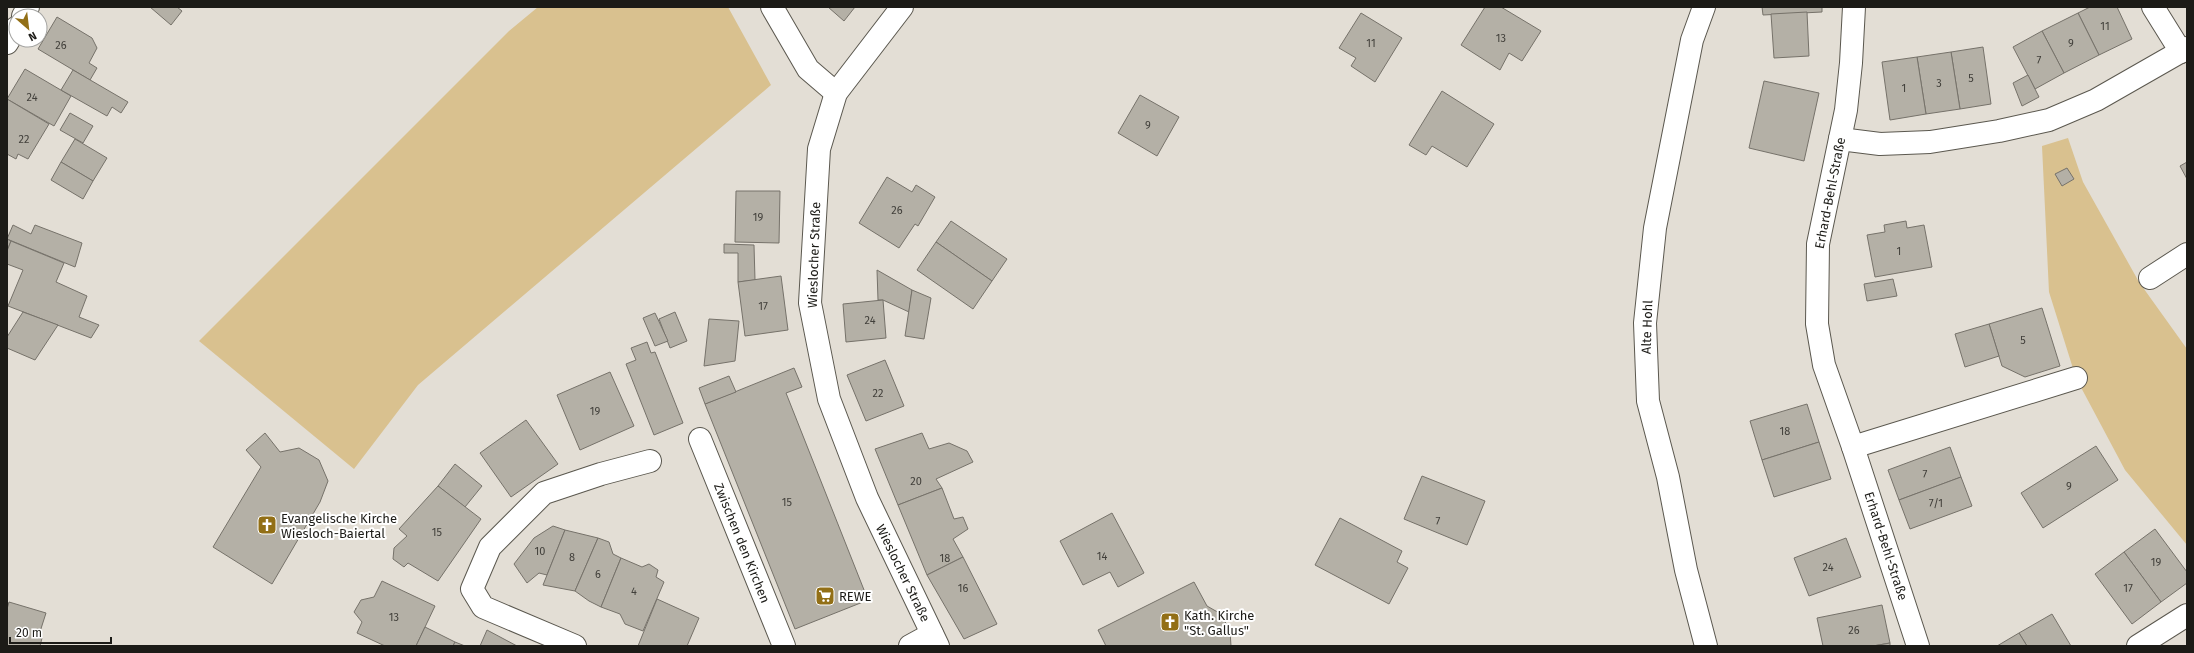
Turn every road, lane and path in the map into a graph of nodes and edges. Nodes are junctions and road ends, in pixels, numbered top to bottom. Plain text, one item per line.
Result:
1 (772, 7) edge
2 (902, 7) edge
3 (1704, 7) edge
4 (1854, 7) edge
5 (2153, 7) edge
6 (2184, 50) edge
7 (836, 93) junction
8 (1840, 139) junction
9 (2187, 254) edge
10 (2150, 278) dead end
11 (2076, 378) dead end
12 (700, 439) dead end
13 (1853, 447) junction
14 (650, 461) dead end
15 (2187, 615) edge
16 (935, 640) edge
17 (575, 646) edge
18 (784, 646) edge
19 (910, 646) edge
20 (1706, 646) edge
21 (1918, 646) edge
22 (2138, 646) edge

1 - 7 street
2 - 7 street, Wieslocher Straße
3 - 20 street, Alte Hohl
4 - 8 street, Erhard-Behl-Straße
5 - 6 street
6 - 8 street
7 - 16 street, Wieslocher Straße
8 - 13 street, Erhard-Behl-Straße
9 - 10 street
11 - 13 street
12 - 18 street, Zwischen den Kirchen
13 - 21 street, Erhard-Behl-Straße
14 - 17 street
15 - 22 street
16 - 19 street

